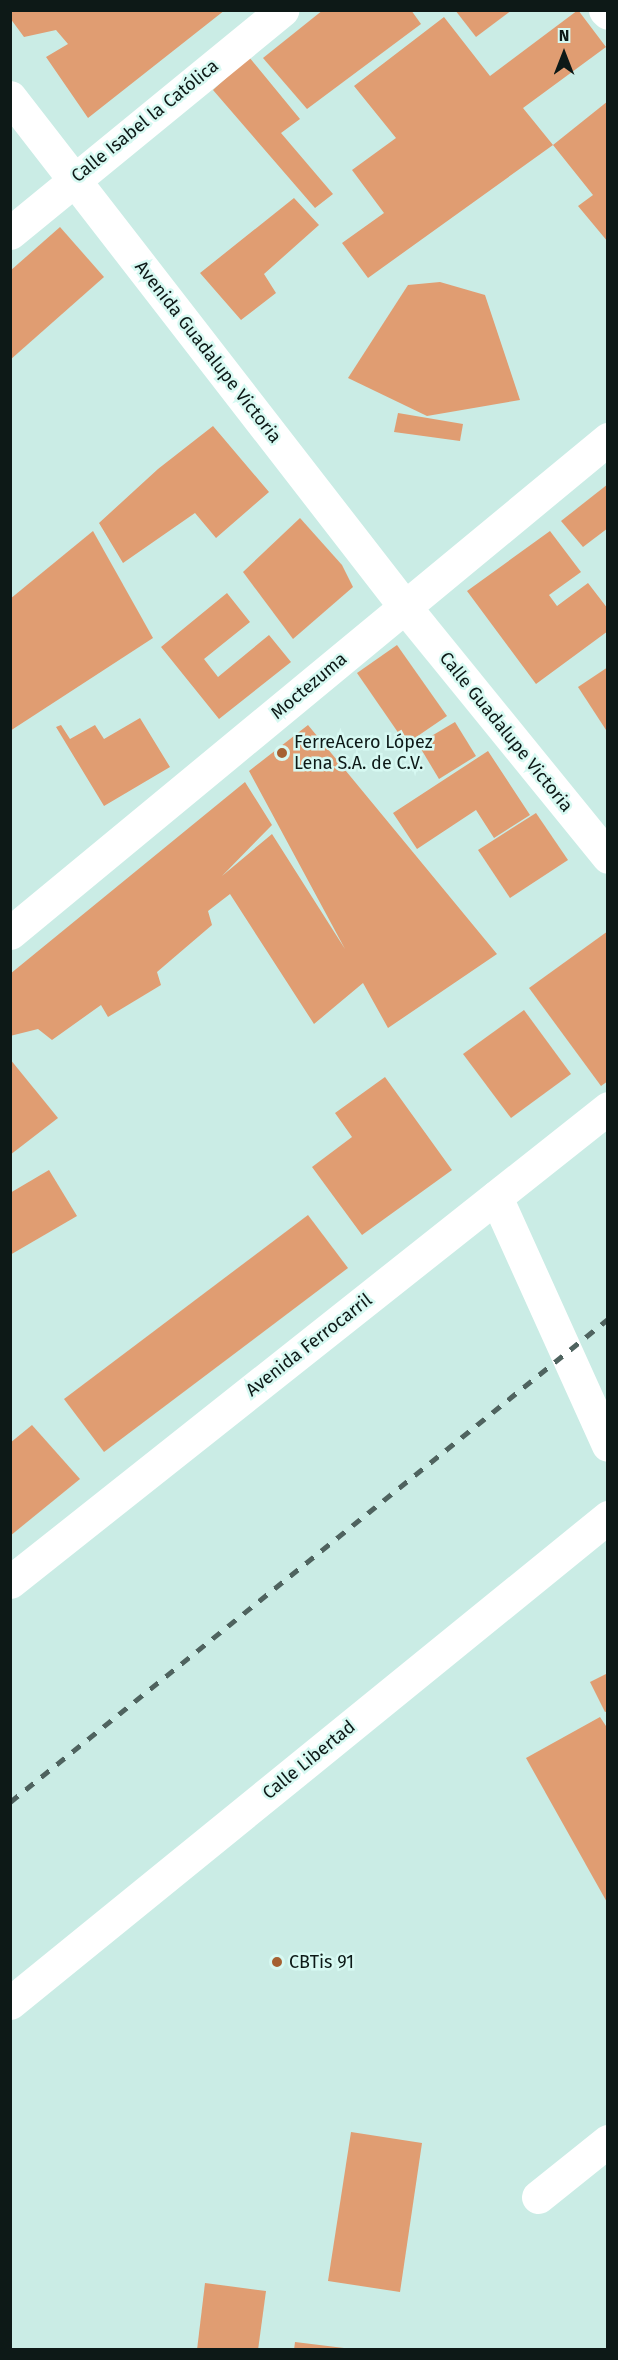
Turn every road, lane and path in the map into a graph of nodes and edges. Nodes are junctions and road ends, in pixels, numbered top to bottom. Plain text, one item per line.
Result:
1 (282, 10) edge
2 (10, 97) edge
3 (74, 179) junction
4 (10, 233) edge
5 (608, 439) edge
6 (405, 607) junction
7 (608, 857) edge
8 (10, 933) edge
9 (608, 1108) edge
10 (496, 1197) junction
11 (608, 1445) edge
12 (608, 1517) edge
13 (10, 1582) edge
14 (10, 2003) edge
15 (608, 2141) edge
16 (538, 2197) dead end

1 - 3 street, Calle Isabel la Católica
2 - 3 street, Avenida Guadalupe Victoria
3 - 4 street, Calle Isabel la Católica
3 - 6 street, Avenida Guadalupe Victoria
5 - 6 street, Moctezuma
6 - 7 street, Calle Guadalupe Victoria
6 - 8 street, Moctezuma
9 - 10 street, Avenida Ferrocarril
10 - 11 street
10 - 13 street, Avenida Ferrocarril
12 - 14 street, Calle Libertad
15 - 16 street

